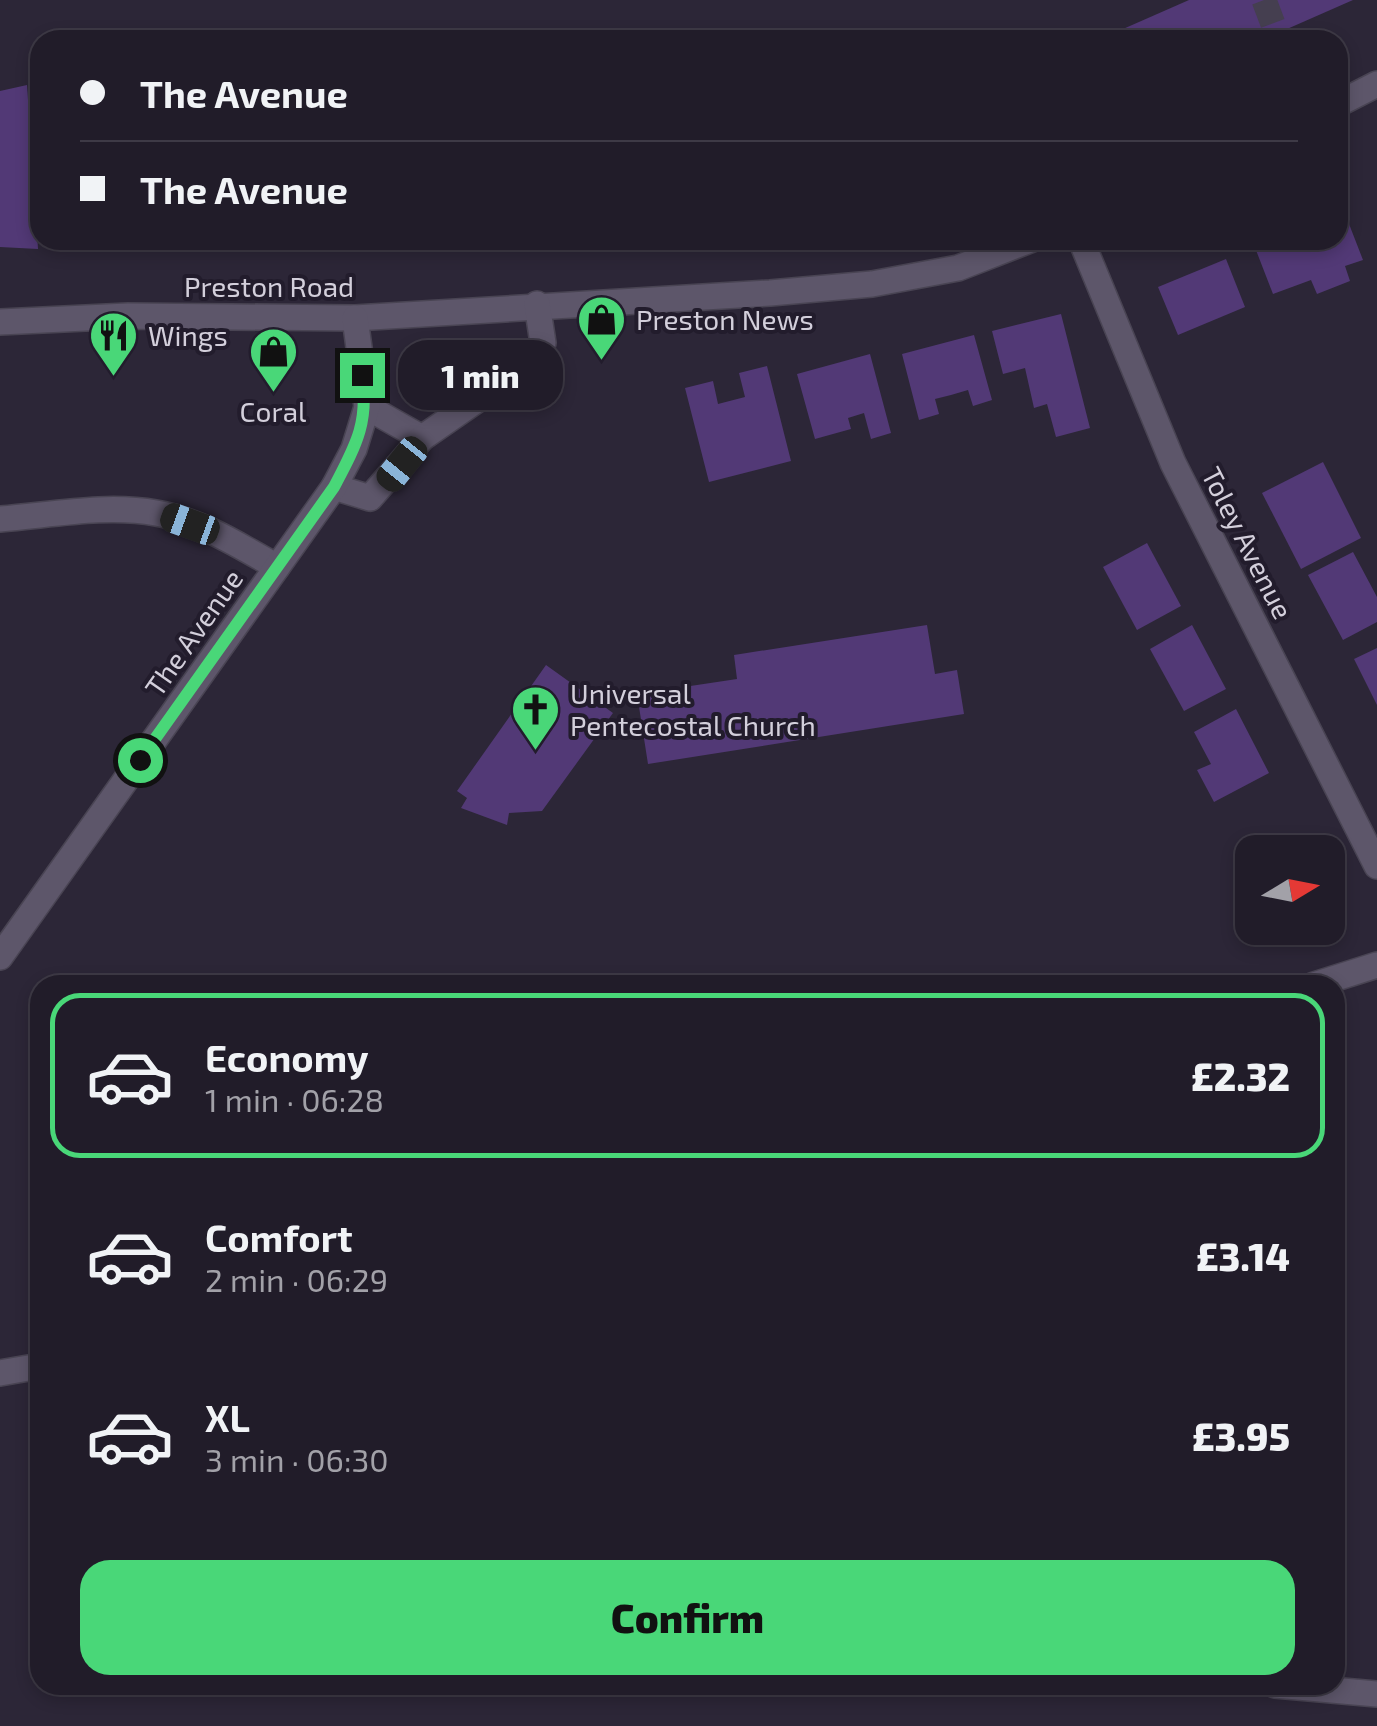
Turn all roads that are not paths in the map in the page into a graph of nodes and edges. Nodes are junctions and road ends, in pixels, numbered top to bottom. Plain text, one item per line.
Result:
1 (1377, 84) edge
2 (1348, 99) edge
3 (1004, 250) edge
4 (1085, 250) edge
5 (538, 304) junction
6 (355, 318) junction
7 (0, 322) edge
8 (367, 408) junction
9 (422, 438) junction
10 (334, 487) junction
11 (0, 519) edge
12 (277, 568) junction
13 (1377, 866) edge
14 (0, 957) edge
15 (1377, 965) edge
16 (1345, 975) edge
17 (30, 1368) edge
18 (0, 1373) edge
19 (1345, 1691) edge
20 (1377, 1694) edge

1 - 2 street
3 - 5 street, Preston Road
4 - 13 street, Toley Avenue
5 - 6 street, Preston Road
5 - 9 street
6 - 7 street, Preston Road
6 - 8 street, The Avenue
8 - 9 street
8 - 10 street, The Avenue
9 - 10 street
10 - 12 street, The Avenue
11 - 12 street
12 - 14 street, The Avenue
15 - 16 street
17 - 18 street
19 - 20 street

